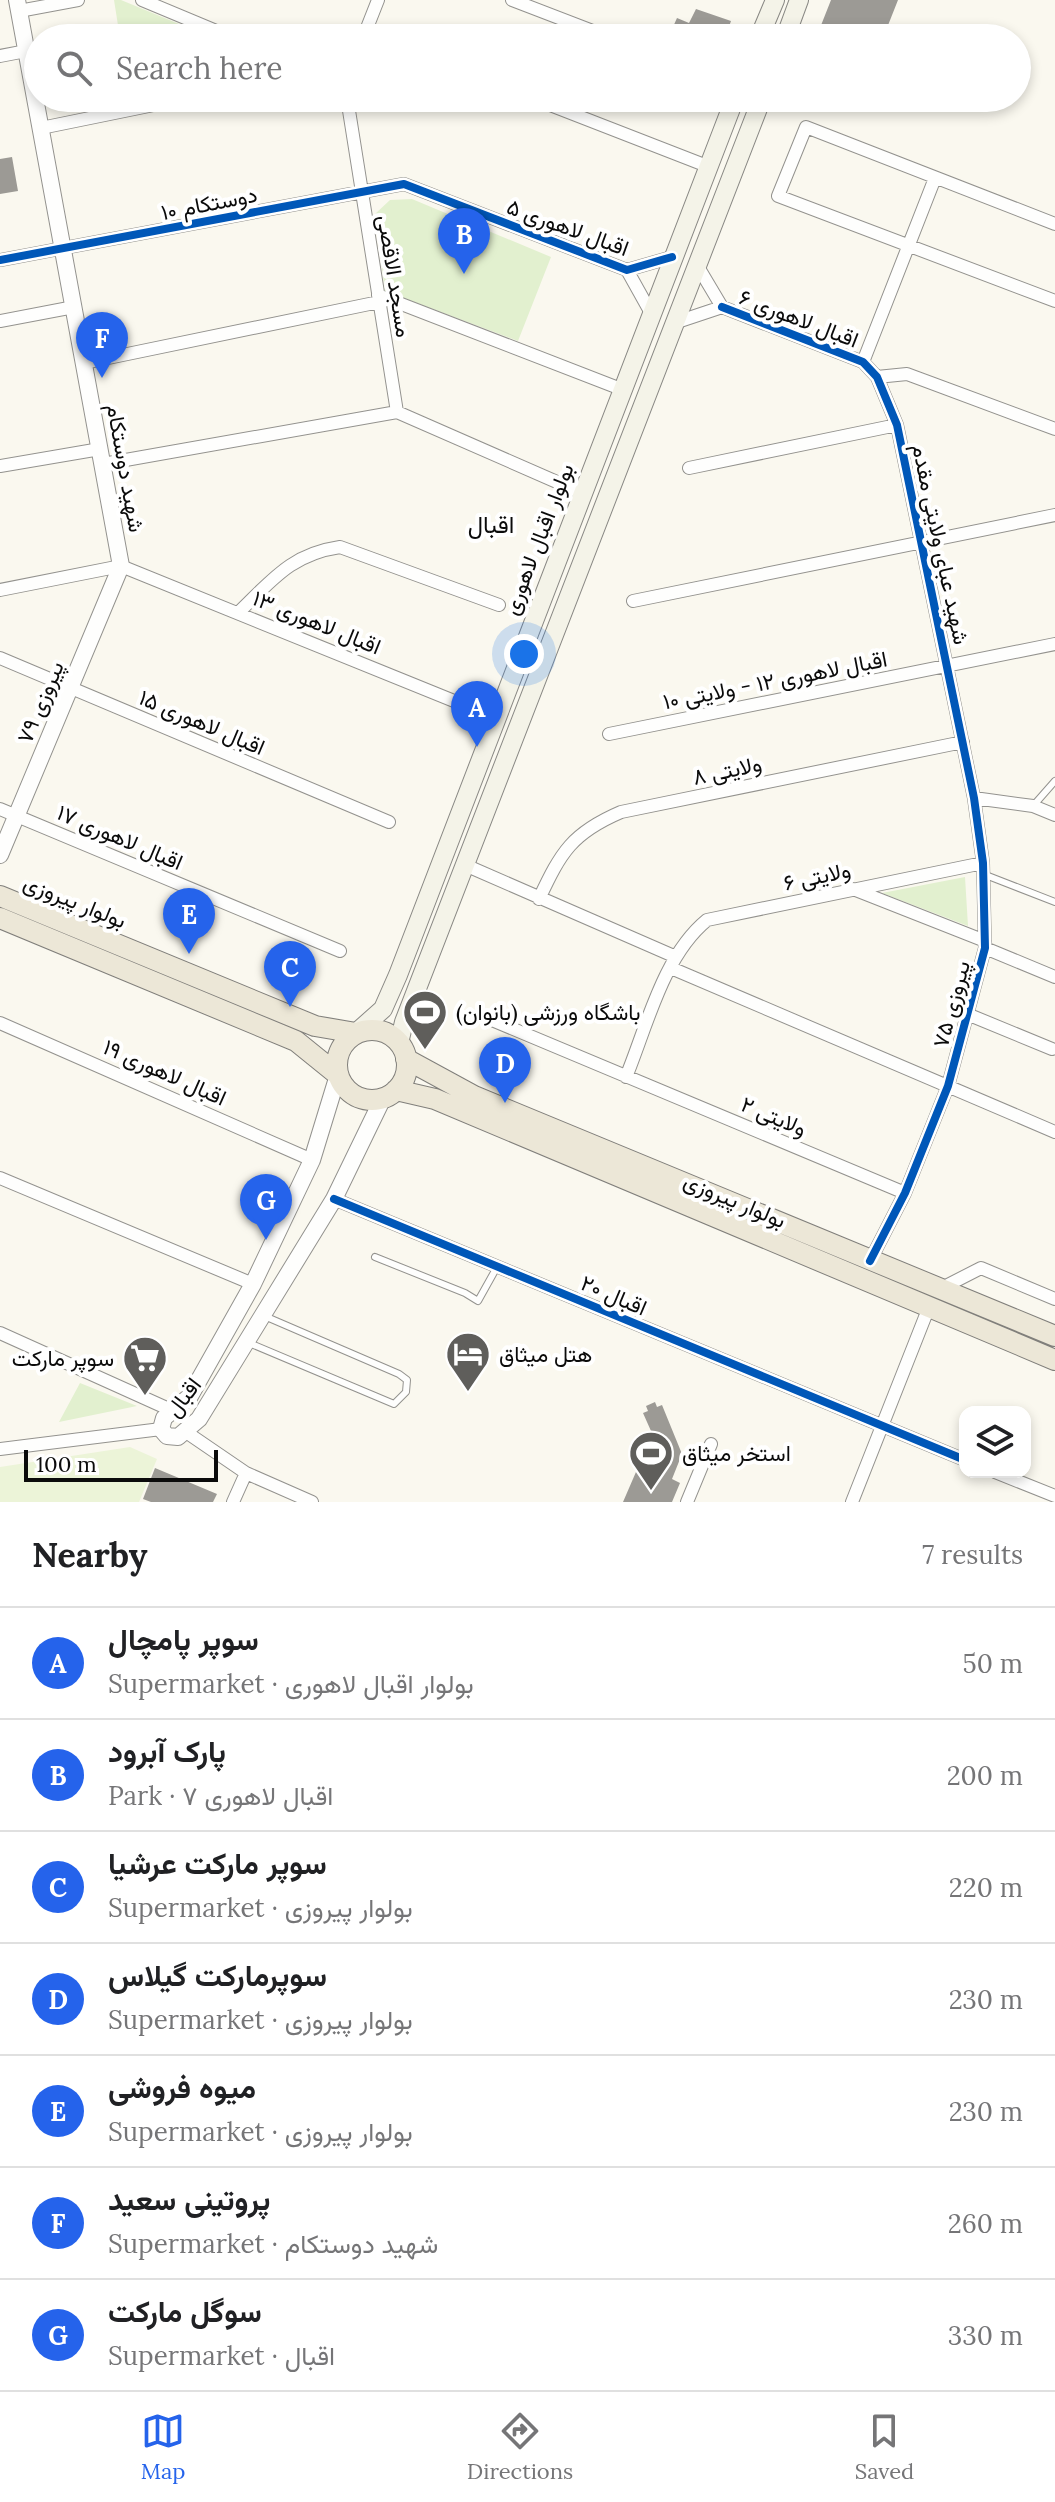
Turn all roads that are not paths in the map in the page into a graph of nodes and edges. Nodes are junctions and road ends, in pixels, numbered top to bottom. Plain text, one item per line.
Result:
1 (78, 0) edge
2 (142, 0) edge
3 (378, 0) edge
4 (512, 0) edge
5 (775, 0) edge
6 (799, 0) edge
7 (18, 5) edge
8 (199, 24) edge
9 (368, 24) edge
10 (575, 24) edge
11 (765, 24) edge
12 (790, 24) edge
13 (24, 40) edge
14 (24, 51) edge
15 (0, 56) edge
16 (38, 112) edge
17 (119, 112) edge
18 (349, 112) edge
19 (568, 112) edge
20 (729, 112) edge
21 (757, 112) edge
22 (41, 128) junction
23 (707, 166) junction
24 (935, 178) junction
25 (362, 192) junction
26 (1055, 224) edge
27 (909, 247) junction
28 (63, 249) junction
29 (672, 257) junction
30 (0, 260) edge
31 (697, 265) junction
32 (627, 270) junction
33 (379, 298) junction
34 (1055, 301) edge
35 (74, 307) junction
36 (722, 307) junction
37 (651, 313) junction
38 (0, 321) edge
39 (674, 323) junction
40 (863, 362) junction
41 (84, 363) junction
42 (877, 377) junction
43 (621, 389) junction
44 (397, 412) junction
45 (897, 425) junction
46 (1055, 429) edge
47 (101, 456) junction
48 (0, 466) edge
49 (689, 468) dead end
50 (582, 493) junction
51 (1055, 515) edge
52 (922, 540) junction
53 (121, 566) junction
54 (0, 590) edge
55 (633, 601) dead end
56 (499, 605) dead end
57 (240, 611) junction
58 (530, 627) junction
59 (553, 635) junction
60 (1055, 644) edge
61 (0, 658) edge
62 (948, 665) junction
63 (70, 688) junction
64 (496, 718) junction
65 (609, 734) dead end
66 (963, 742) junction
67 (1055, 781) edge
68 (974, 798) junction
69 (1033, 806) junction
70 (0, 809) edge
71 (1055, 815) edge
72 (16, 816) junction
73 (389, 822) dead end
74 (0, 855) edge
75 (465, 865) junction
76 (983, 869) junction
77 (853, 889) junction
78 (0, 896) edge
79 (539, 899) junction
80 (1055, 902) edge
81 (0, 918) edge
82 (985, 944) junction
83 (340, 951) dead end
84 (674, 962) junction
85 (1055, 977) edge
86 (967, 1014) junction
87 (480, 1015) dead end
88 (0, 1023) edge
89 (356, 1033) junction
90 (1052, 1049) dead end
91 (403, 1051) junction
92 (338, 1075) junction
93 (626, 1077) junction
94 (948, 1086) junction
95 (390, 1094) junction
96 (1055, 1132) edge
97 (312, 1160) junction
98 (0, 1178) edge
99 (905, 1193) junction
100 (334, 1199) junction
101 (375, 1257) dead end
102 (870, 1261) junction
103 (498, 1266) junction
104 (253, 1284) junction
105 (934, 1298) junction
106 (1055, 1299) edge
107 (262, 1315) junction
108 (0, 1333) edge
109 (1055, 1336) edge
110 (246, 1341) junction
111 (1055, 1360) edge
112 (171, 1410) junction
113 (879, 1427) junction
114 (161, 1429) junction
115 (186, 1432) junction
116 (711, 1444) dead end
117 (0, 1449) edge
118 (959, 1458) edge
119 (246, 1473) junction
120 (1010, 1478) edge
121 (1055, 1496) edge
122 (233, 1502) edge
123 (312, 1502) edge
124 (687, 1502) edge
125 (852, 1502) edge

1 - 7 street
2 - 8 street
3 - 9 street
4 - 10 street
5 - 11 main road
6 - 12 main road
7 - 13 street, شهید دوستکام
14 - 15 street
16 - 22 street, شهید دوستکام
17 - 22 street
18 - 25 street, مسجد الاقصی
19 - 23 street
20 - 23 main road, بولوار اقبال لاهوری
21 - 31 main road
22 - 28 street, شهید دوستکام
23 - 29 main road, بولوار اقبال لاهوری
24 - 26 street
24 - 27 street
24 - 27 street
25 - 28 street, دوستکام ۱۰
25 - 32 street, اقبال لاهوری ۵
25 - 33 street, مسجد الاقصی
27 - 34 street
27 - 40 street
28 - 30 street, دوستکام ۱۰
28 - 35 street, شهید دوستکام
29 - 32 street, اقبال لاهوری ۵
29 - 37 main road, بولوار اقبال لاهوری
31 - 36 street
31 - 39 main road
32 - 37 street, اقبال لاهوری ۵
33 - 41 street
33 - 43 street
33 - 44 street, مسجد الاقصی
35 - 38 street
35 - 41 street, شهید دوستکام
36 - 39 street
36 - 40 street, اقبال لاهوری ۶
37 - 43 main road, بولوار اقبال لاهوری
39 - 59 main road
40 - 42 street, شهید عبای ولایتی مقدم
41 - 47 street, شهید دوستکام
42 - 45 street, شهید عبای ولایتی مقدم
42 - 46 street
43 - 50 main road, بولوار اقبال لاهوری
44 - 47 street
44 - 50 street
45 - 49 street
45 - 52 street, شهید عبای ولایتی مقدم
47 - 48 street
47 - 53 street, شهید دوستکام
50 - 58 main road, بولوار اقبال لاهوری
51 - 52 street
52 - 55 street
52 - 62 street, شهید عبای ولایتی مقدم
53 - 54 street
53 - 57 street, اقبال لاهوری ۱۳
53 - 63 street, پیروزی ۷۹
56 - 57 street
57 - 64 street, اقبال لاهوری ۱۳
58 - 59 main road
58 - 64 main road, بولوار اقبال لاهوری
59 - 75 main road
60 - 62 street, اقبال لاهوری ۱۲ - ولایتی ۱۰
61 - 63 street, اقبال لاهوری ۱۵
62 - 65 street, اقبال لاهوری ۱۲ - ولایتی ۱۰
62 - 66 street, شهید عبای ولایتی مقدم
63 - 72 street, پیروزی ۷۹
63 - 73 street, اقبال لاهوری ۱۵
64 - 89 main road, بولوار اقبال لاهوری
66 - 68 street, پیروزی ۷۵
66 - 79 street, ولایتی ۸
67 - 69 lane
68 - 69 street
68 - 76 street, پیروزی ۷۵
69 - 71 street
70 - 72 street, اقبال لاهوری ۱۷
72 - 74 street, پیروزی ۷۹
72 - 83 street, اقبال لاهوری ۱۷
75 - 79 street
75 - 91 main road
76 - 77 street, ولایتی ۶
76 - 80 lane
76 - 82 street, پیروزی ۷۵
77 - 82 street
77 - 84 street, ولایتی ۶
78 - 89 main road, بولوار پیروزی
79 - 84 street
81 - 92 main road, بولوار پیروزی
82 - 85 street
82 - 86 street, پیروزی ۷۵
84 - 93 street, ولایتی ۶
84 - 94 street
86 - 90 street
86 - 94 street, پیروزی ۷۵
87 - 93 street, ولایتی ۲
88 - 97 street, اقبال لاهوری ۱۹
89 - 91 main road
89 - 92 main road
91 - 95 main road
91 - 102 main road, بولوار پیروزی
92 - 95 main road
92 - 97 street, اقبال
93 - 99 street, ولایتی ۲
94 - 96 street
94 - 99 street, پیروزی ۷۵
95 - 100 street, اقبال
95 - 105 main road, بولوار پیروزی
97 - 104 street, اقبال
98 - 104 street
99 - 102 street, پیروزی ۷۵
100 - 103 street, اقبال ۲۰
100 - 107 street, اقبال
101 - 103 lane
102 - 105 main road, بولوار پیروزی
103 - 113 street, اقبال ۲۰
104 - 112 street, اقبال
105 - 106 street
105 - 109 main road, بولوار پیروزی
105 - 111 main road, بولوار پیروزی
105 - 113 street
107 - 110 street, اقبال
107 - 110 lane
108 - 112 street
110 - 115 street, اقبال
112 - 114 street, اقبال
113 - 118 street, اقبال ۲۰
113 - 125 street
114 - 115 street, اقبال
114 - 117 street
115 - 119 street
116 - 124 street
119 - 122 street
119 - 123 street
120 - 121 street

